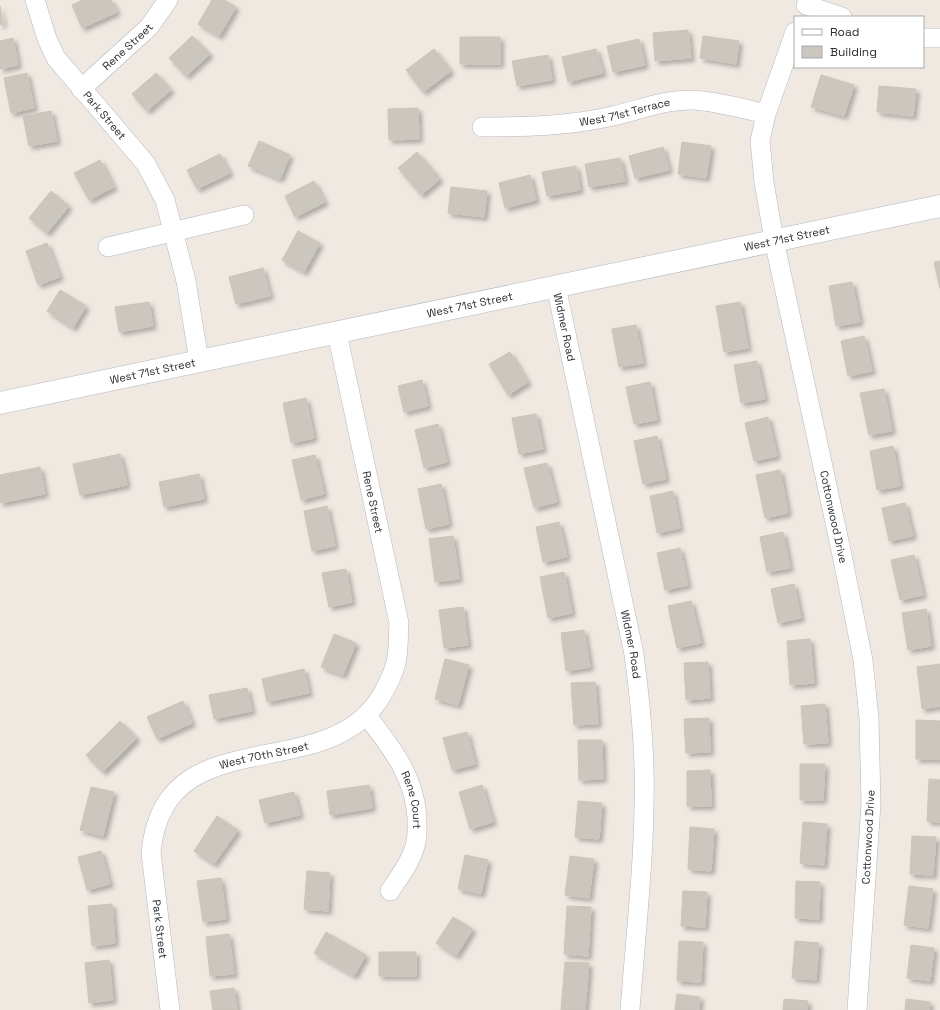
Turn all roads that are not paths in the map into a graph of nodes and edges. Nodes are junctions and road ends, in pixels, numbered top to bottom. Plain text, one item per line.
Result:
1 (36, 0) edge
2 (168, 0) edge
3 (805, 7) edge
4 (838, 16) edge
5 (794, 35) edge
6 (924, 38) edge
7 (940, 38) edge
8 (81, 89) junction
9 (766, 114) junction
10 (482, 126) dead end
11 (940, 206) edge
12 (244, 215) dead end
13 (173, 231) junction
14 (774, 240) junction
15 (108, 247) dead end
16 (556, 286) junction
17 (337, 333) junction
18 (199, 361) junction
19 (0, 403) edge
20 (392, 673) joint
21 (367, 716) junction
22 (152, 848) joint
23 (390, 891) dead end
24 (170, 1010) edge
25 (630, 1010) edge
26 (857, 1010) edge

1 - 8 street, Park Street
2 - 8 street, Rene Street
3 - 4 street
5 - 9 street, Cottonwood Drive
6 - 7 street
8 - 13 street, Park Street
9 - 10 street, West 71st Terrace
9 - 14 street, Cottonwood Drive
11 - 14 street, West 71st Street
12 - 13 street
13 - 15 street
13 - 18 street, Park Street
14 - 16 street, West 71st Street
14 - 26 street, Cottonwood Drive
16 - 17 street, West 71st Street
16 - 25 street, Widmer Road
17 - 18 street, West 71st Street
17 - 20 street, Rene Street
18 - 19 street, West 71st Street
20 - 21 street, West 70th Street
21 - 22 street, West 70th Street
21 - 23 street, Rene Court
22 - 24 street, Park Street

